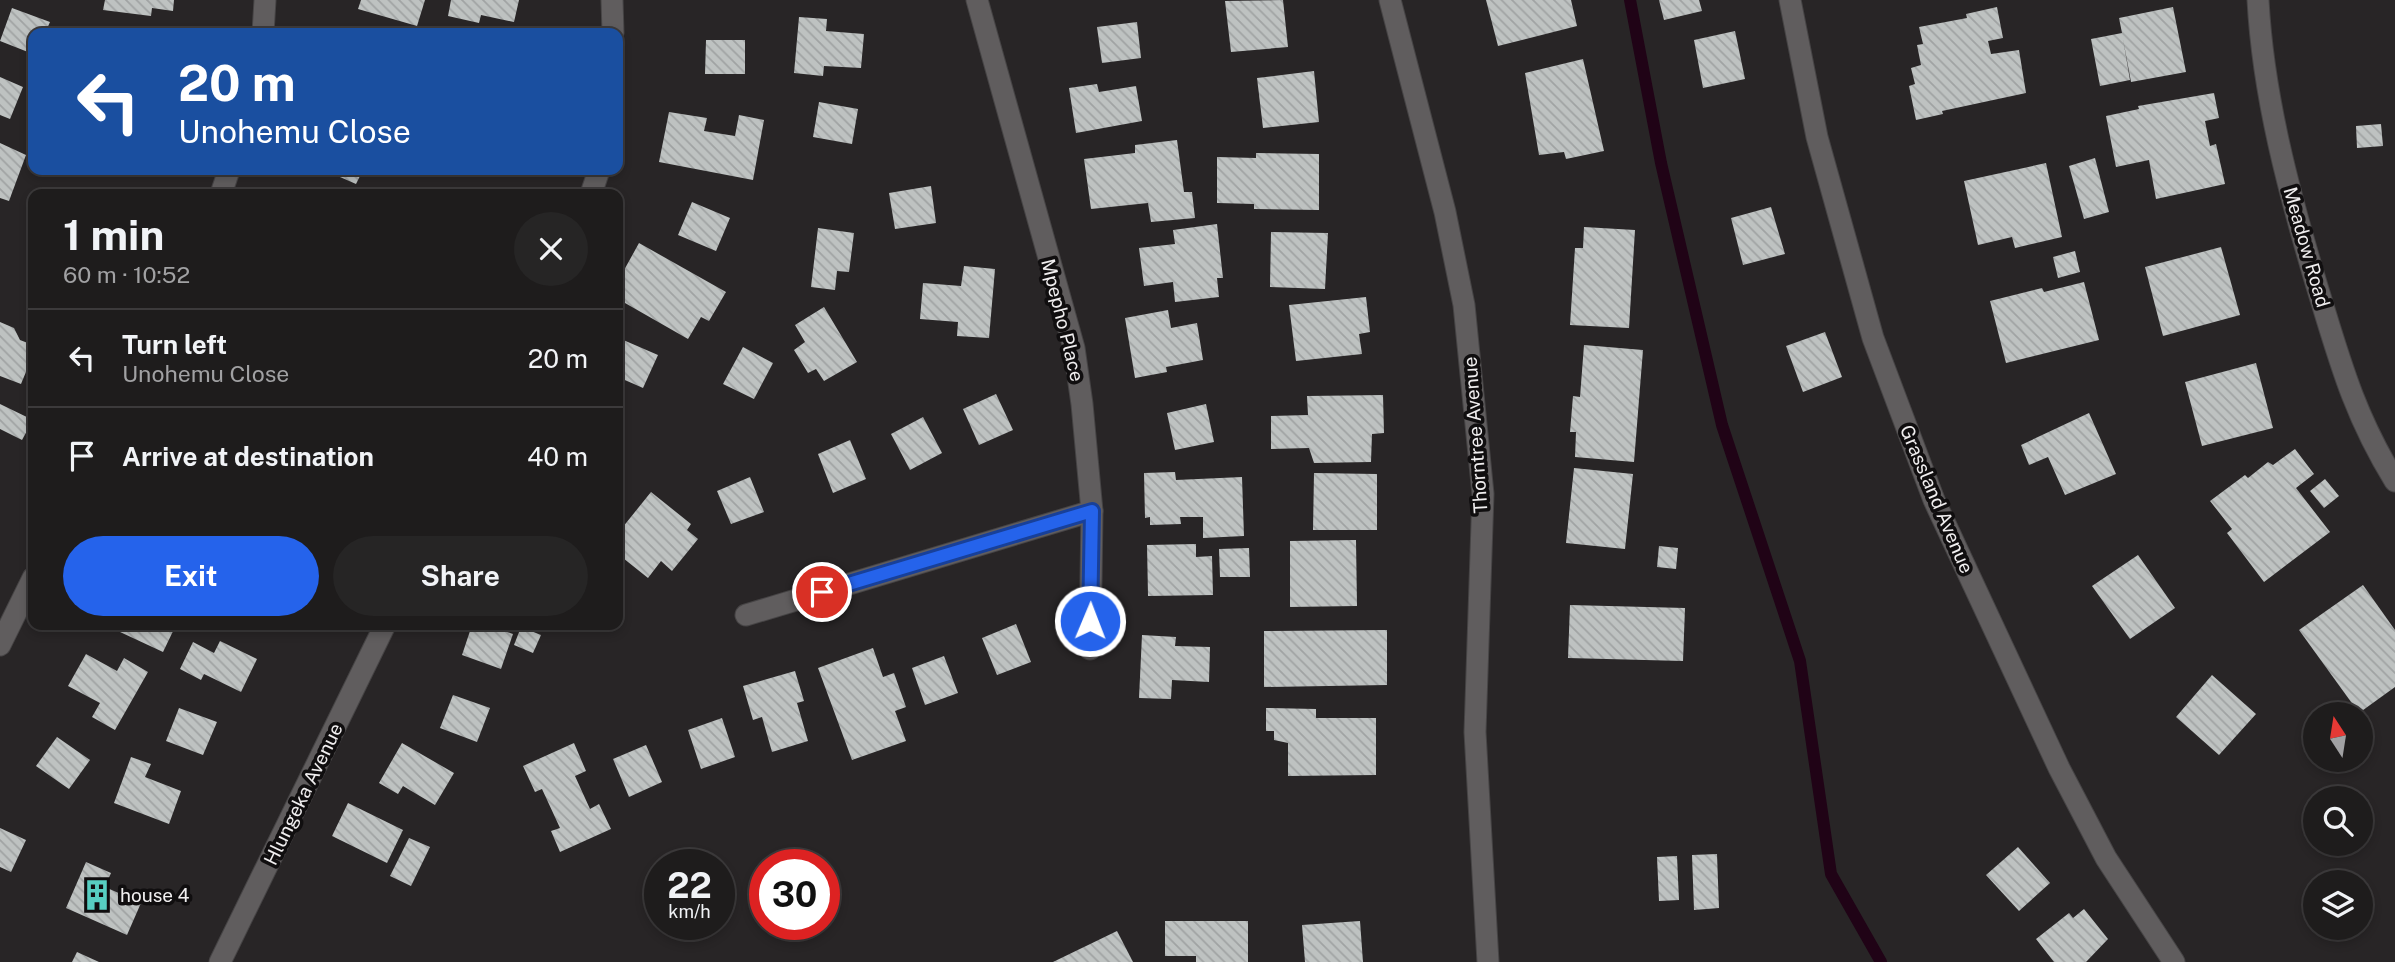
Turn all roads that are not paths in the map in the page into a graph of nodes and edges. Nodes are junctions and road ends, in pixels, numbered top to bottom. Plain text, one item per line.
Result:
1 (265, 0) edge
2 (612, 0) edge
3 (977, 0) edge
4 (1390, 0) edge
5 (1790, 0) edge
6 (2258, 0) edge
7 (263, 28) edge
8 (613, 28) edge
9 (2395, 481) edge
10 (1092, 511) junction
11 (28, 588) edge
12 (746, 615) dead end
13 (383, 630) edge
14 (0, 645) edge
15 (1090, 649) dead end
16 (220, 962) edge
17 (1488, 962) edge
18 (2174, 962) edge

1 - 7 street
2 - 8 street
3 - 10 street, Mpepho Place
4 - 17 street, Thorntree Avenue
5 - 18 street, Grassland Avenue
6 - 9 street, Meadow Road
10 - 12 street
10 - 15 street, Mpepho Place
11 - 14 street
13 - 16 street, Hlungeka Avenue

